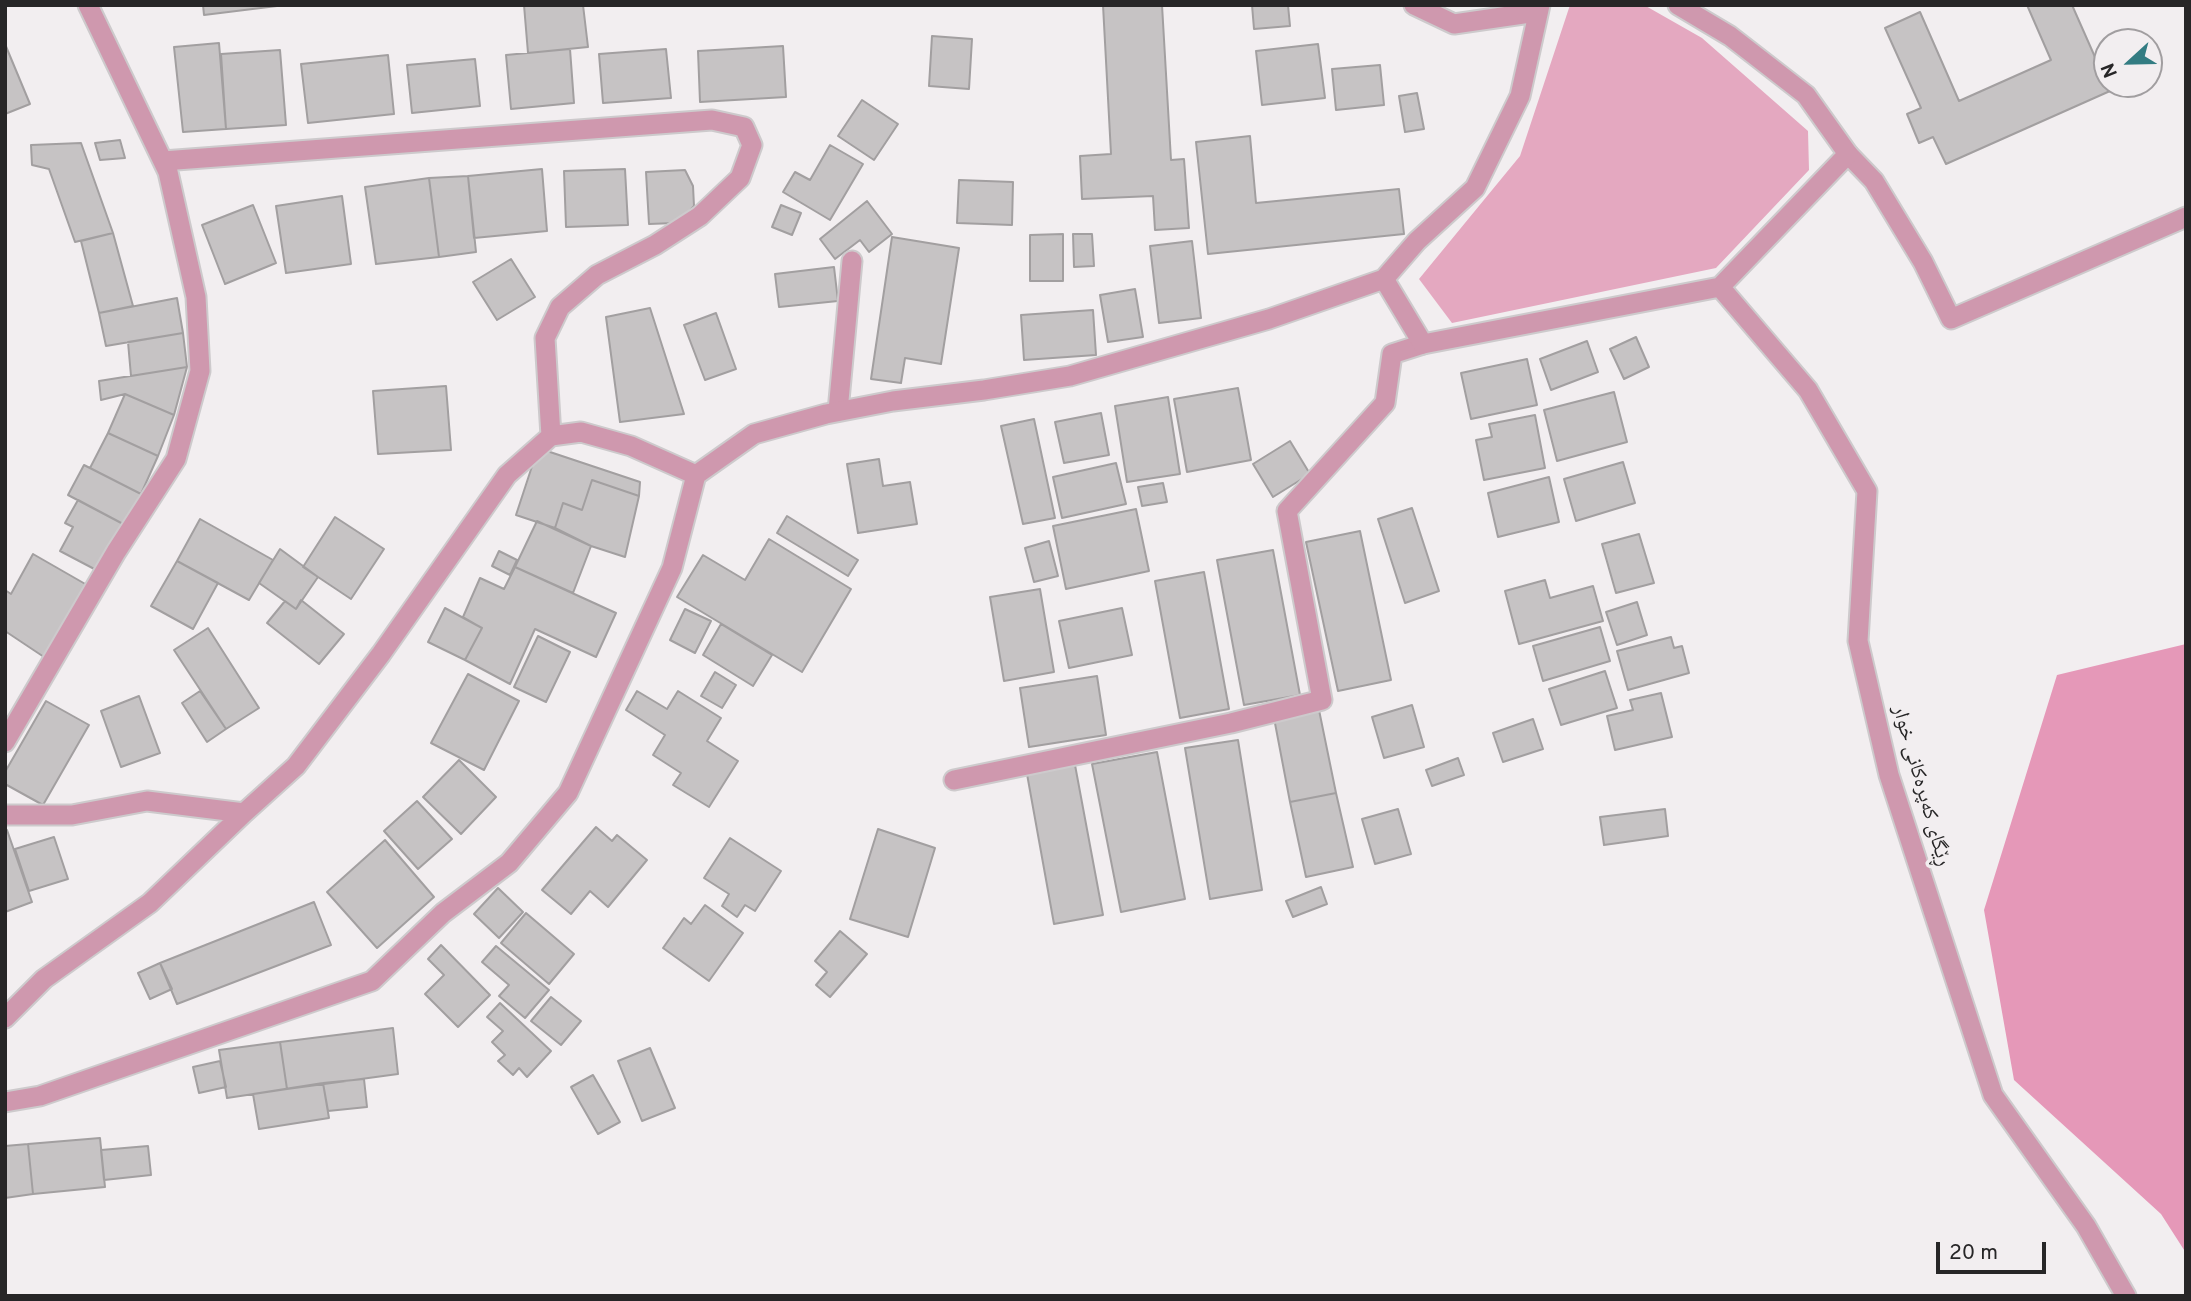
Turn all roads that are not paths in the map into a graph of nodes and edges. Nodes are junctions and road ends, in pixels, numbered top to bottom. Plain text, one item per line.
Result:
1 (88, 5) edge
2 (1414, 5) edge
3 (1678, 5) edge
4 (1538, 9) edge
5 (1848, 154) junction
6 (163, 161) junction
7 (2186, 217) edge
8 (852, 261) dead end
9 (1384, 279) junction
10 (1720, 287) junction
11 (1423, 344) junction
12 (838, 411) junction
13 (551, 436) junction
14 (696, 475) junction
15 (5, 742) edge
16 (954, 780) dead end
17 (244, 813) junction
18 (5, 815) edge
19 (5, 1018) edge
20 (5, 1102) edge
21 (2126, 1296) edge

1 - 6 street
2 - 4 street
3 - 5 street
4 - 9 street
5 - 7 street
5 - 10 street
6 - 13 street
6 - 15 street
8 - 12 street
9 - 11 street
9 - 12 street
10 - 11 street
10 - 21 street, ڕێگای کەپرەکانی خوار
11 - 16 street
12 - 14 street
13 - 14 street
13 - 17 street
14 - 20 street
17 - 18 street
17 - 19 street

